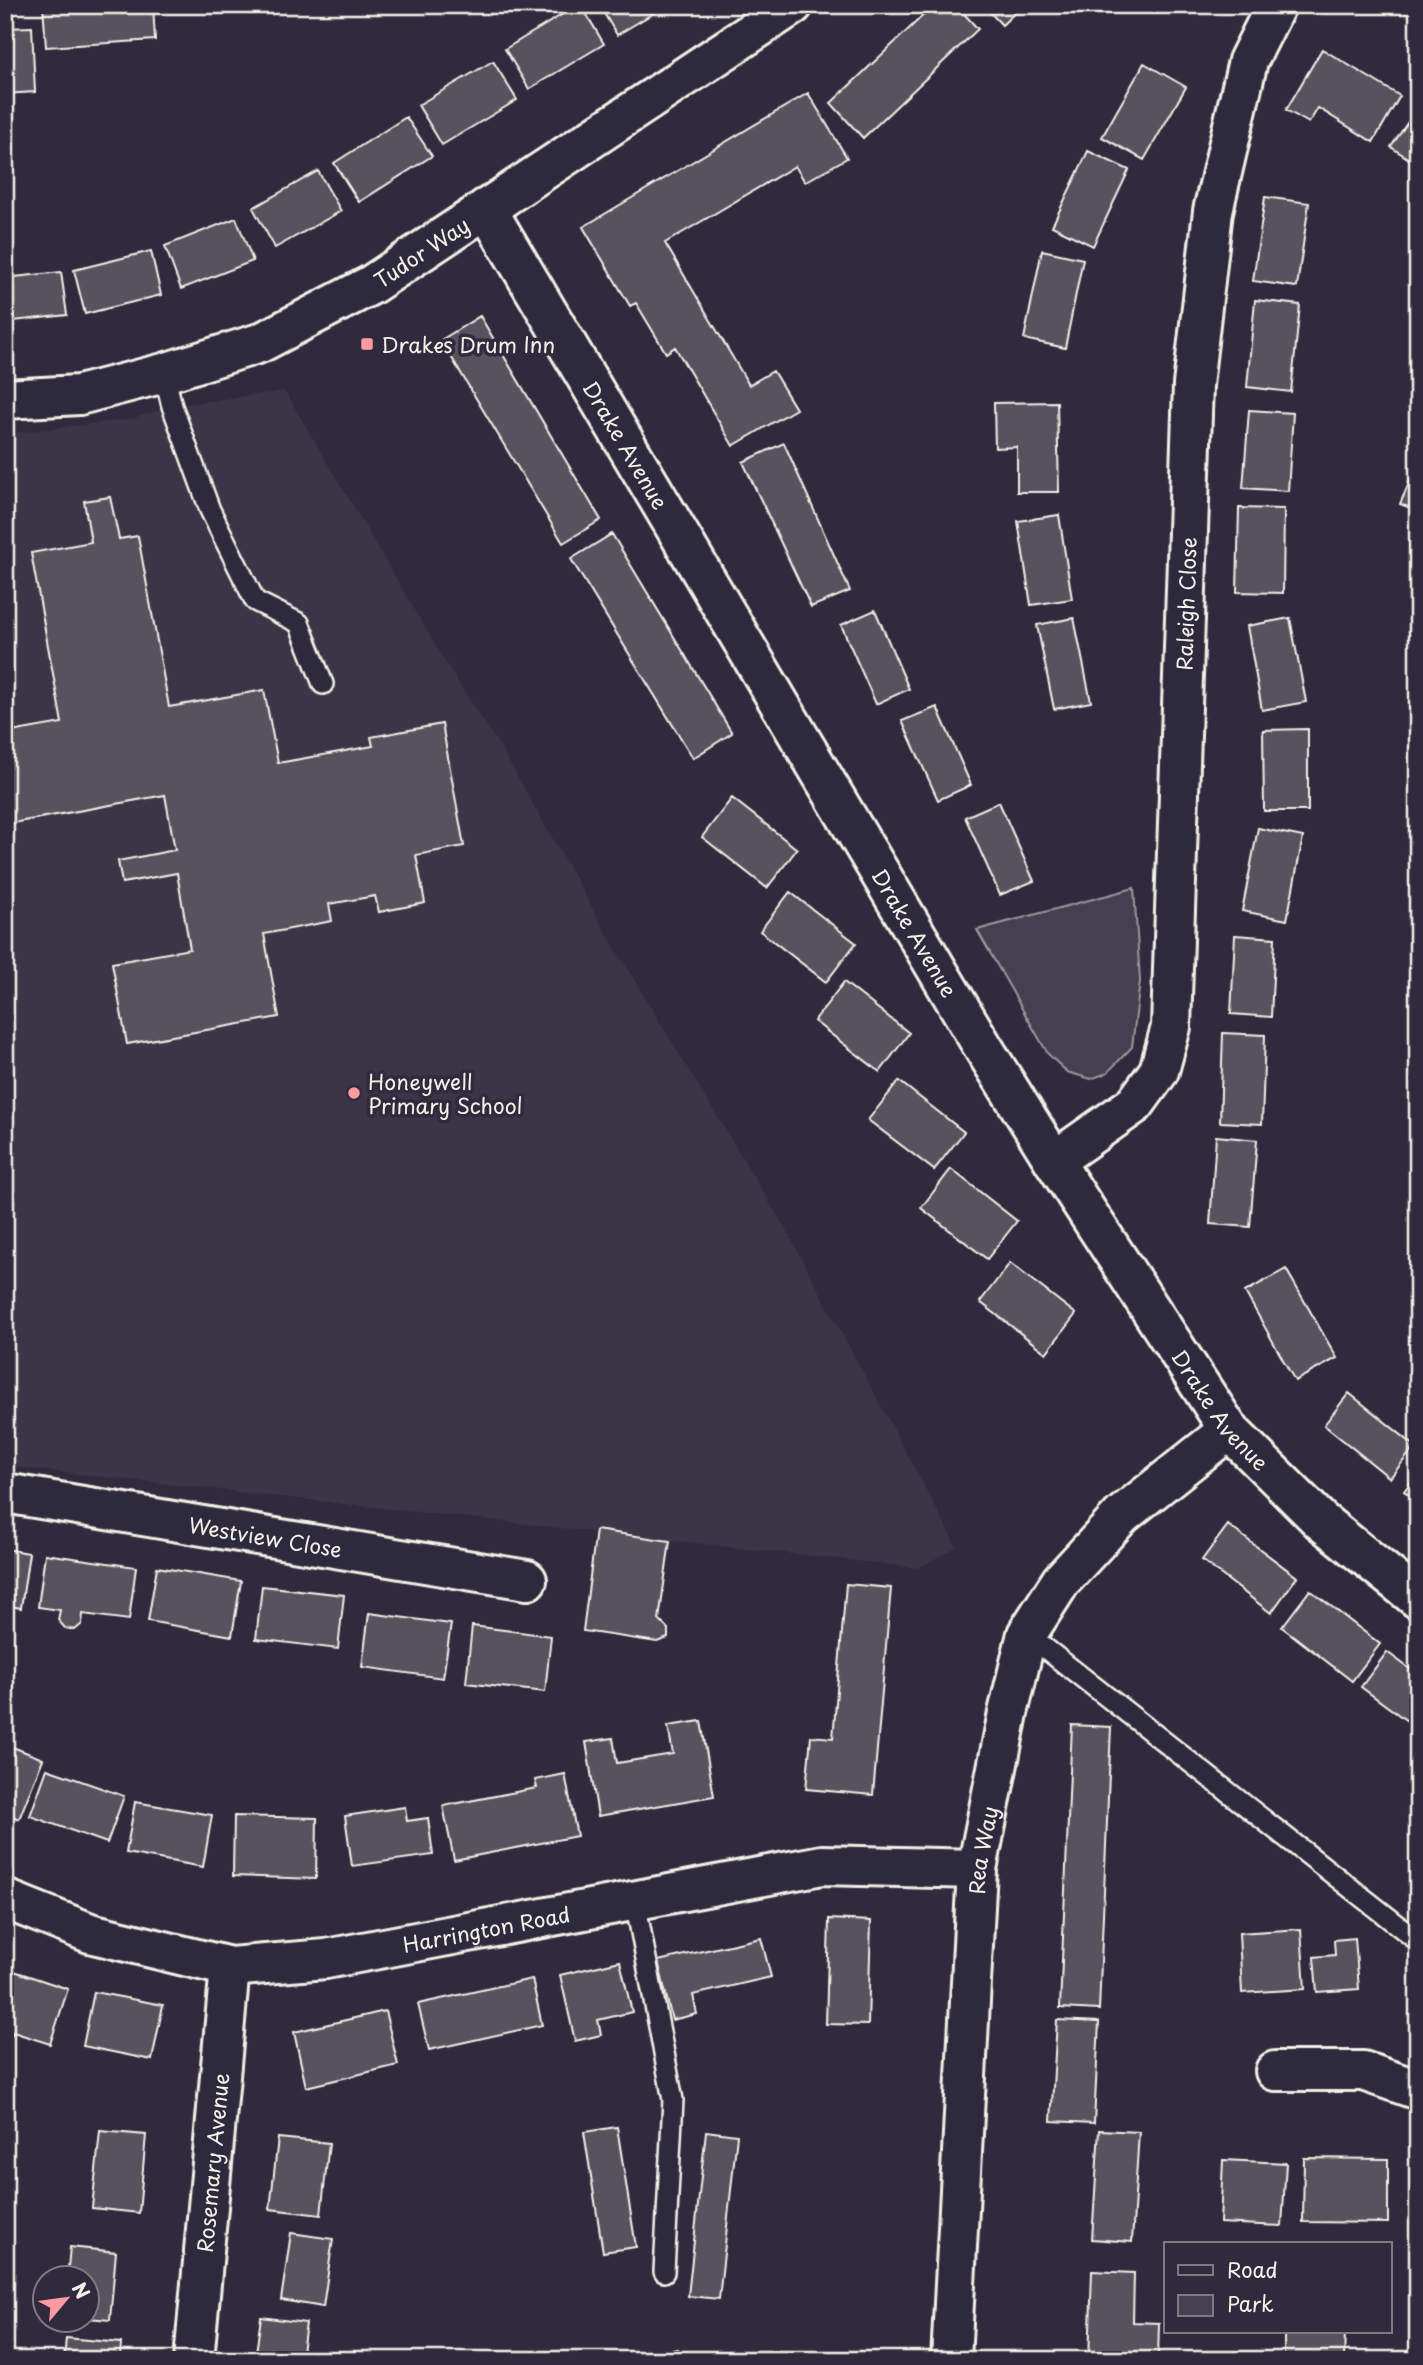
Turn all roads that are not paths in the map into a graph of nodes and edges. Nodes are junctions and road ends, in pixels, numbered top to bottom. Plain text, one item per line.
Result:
1 (793, 5) edge
2 (1276, 5) edge
3 (486, 208) junction
4 (164, 373) junction
5 (5, 399) edge
6 (323, 684) dead end
7 (1054, 1161) junction
8 (1229, 1430) junction
9 (5, 1493) edge
10 (527, 1580) dead end
11 (1418, 1599) edge
12 (1027, 1634) junction
13 (977, 1869) junction
14 (5, 1899) edge
15 (635, 1901) junction
16 (1418, 1941) edge
17 (230, 1967) junction
18 (1275, 2071) dead end
19 (1418, 2090) edge
20 (664, 2272) dead end
21 (194, 2360) edge
22 (951, 2360) edge

1 - 3 street, Tudor Way
2 - 7 street, Raleigh Close
3 - 4 street, Tudor Way
3 - 7 street, Drake Avenue
4 - 5 street, Tudor Way
4 - 6 lane
7 - 8 street, Drake Avenue
8 - 11 street, Drake Avenue
8 - 12 street, Rea Way
9 - 10 street, Westview Close
12 - 13 street, Rea Way
12 - 16 lane
13 - 15 street, Harrington Road
13 - 22 street, Rea Way
14 - 17 street, Harrington Road
15 - 17 street, Harrington Road
15 - 20 lane
17 - 21 street, Rosemary Avenue
18 - 19 street

